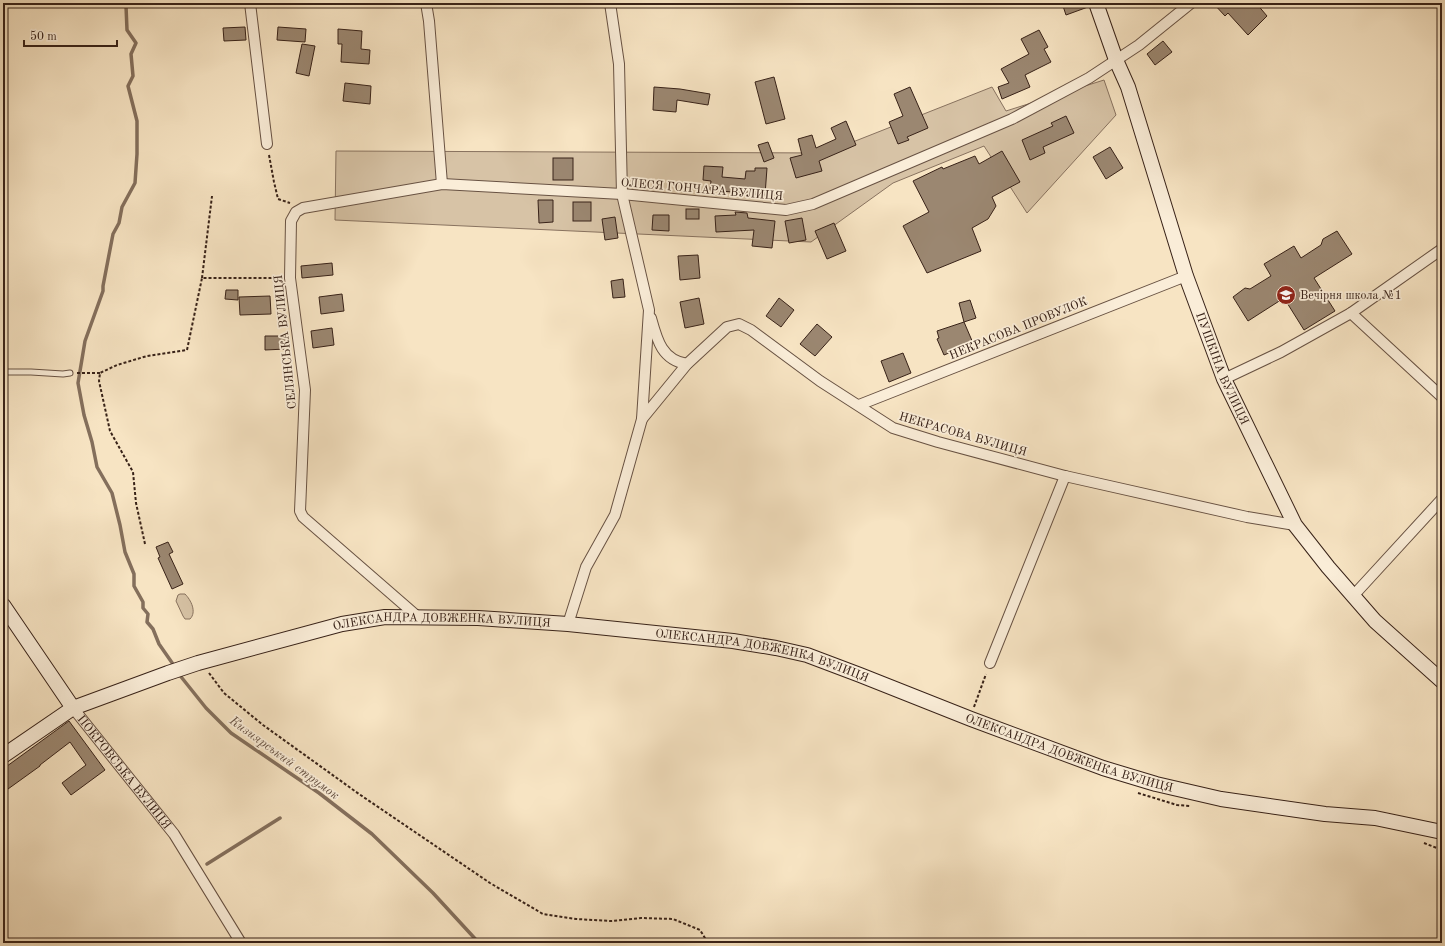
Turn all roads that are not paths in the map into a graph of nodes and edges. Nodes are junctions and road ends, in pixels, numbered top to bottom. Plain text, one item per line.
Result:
1 (250, 3) edge
2 (426, 3) edge
3 (610, 3) edge
4 (1096, 3) edge
5 (1191, 3) edge
6 (1116, 60) junction
7 (267, 144) road end
8 (442, 184) junction
9 (622, 194) junction
10 (303, 208) joint
11 (1442, 249) edge
12 (1186, 276) junction
13 (649, 310) junction
14 (1351, 313) junction
15 (687, 364) junction
16 (3, 372) edge
17 (70, 373) road end
18 (1224, 378) junction
19 (1442, 397) edge
20 (859, 405) junction
21 (642, 419) junction
22 (1065, 476) junction
23 (1442, 499) edge
24 (1295, 525) junction
25 (1353, 596) junction
26 (3, 605) edge
27 (418, 617) junction
28 (568, 624) junction
29 (990, 663) road end
30 (1442, 681) edge
31 (73, 708) junction
32 (3, 756) edge
33 (1441, 830) edge
34 (240, 943) edge

1 - 7 street
2 - 8 street
3 - 9 street
4 - 6 street, ПУШКІНА ВУЛИЦЯ
5 - 6 street, ОЛЕСЯ ГОНЧАРА ВУЛИЦЯ
6 - 9 street, ОЛЕСЯ ГОНЧАРА ВУЛИЦЯ
6 - 12 street, ПУШКІНА ВУЛИЦЯ
8 - 9 street, ОЛЕСЯ ГОНЧАРА ВУЛИЦЯ
8 - 10 street, ОЛЕСЯ ГОНЧАРА ВУЛИЦЯ
9 - 13 street
10 - 27 street, СЕЛЯНСЬКА ВУЛИЦЯ
11 - 14 street
12 - 18 street, ПУШКІНА ВУЛИЦЯ
12 - 20 street, НЕКРАСОВА ПРОВУЛОК
13 - 15 street
13 - 21 street
14 - 18 street
14 - 19 street
15 - 20 street, НЕКРАСОВА ВУЛИЦЯ
15 - 21 street, НЕКРАСОВА ВУЛИЦЯ
16 - 17 lane
18 - 24 street, ПУШКІНА ВУЛИЦЯ
20 - 22 street, НЕКРАСОВА ВУЛИЦЯ
21 - 28 street
22 - 24 street, НЕКРАСОВА ВУЛИЦЯ
22 - 29 street
23 - 25 street
24 - 25 street, ПУШКІНА ВУЛИЦЯ
25 - 30 street, ПУШКІНА ВУЛИЦЯ
26 - 31 street, ПОКРОВСЬКА ВУЛИЦЯ
27 - 28 street, ОЛЕКСАНДРА ДОВЖЕНКА ВУЛИЦЯ
27 - 31 street, ОЛЕКСАНДРА ДОВЖЕНКА ВУЛИЦЯ
28 - 33 street, ОЛЕКСАНДРА ДОВЖЕНКА ВУЛИЦЯ
31 - 32 street, ОЛЕКСАНДРА ДОВЖЕНКА ВУЛИЦЯ
31 - 34 street, ПОКРОВСЬКА ВУЛИЦЯ

